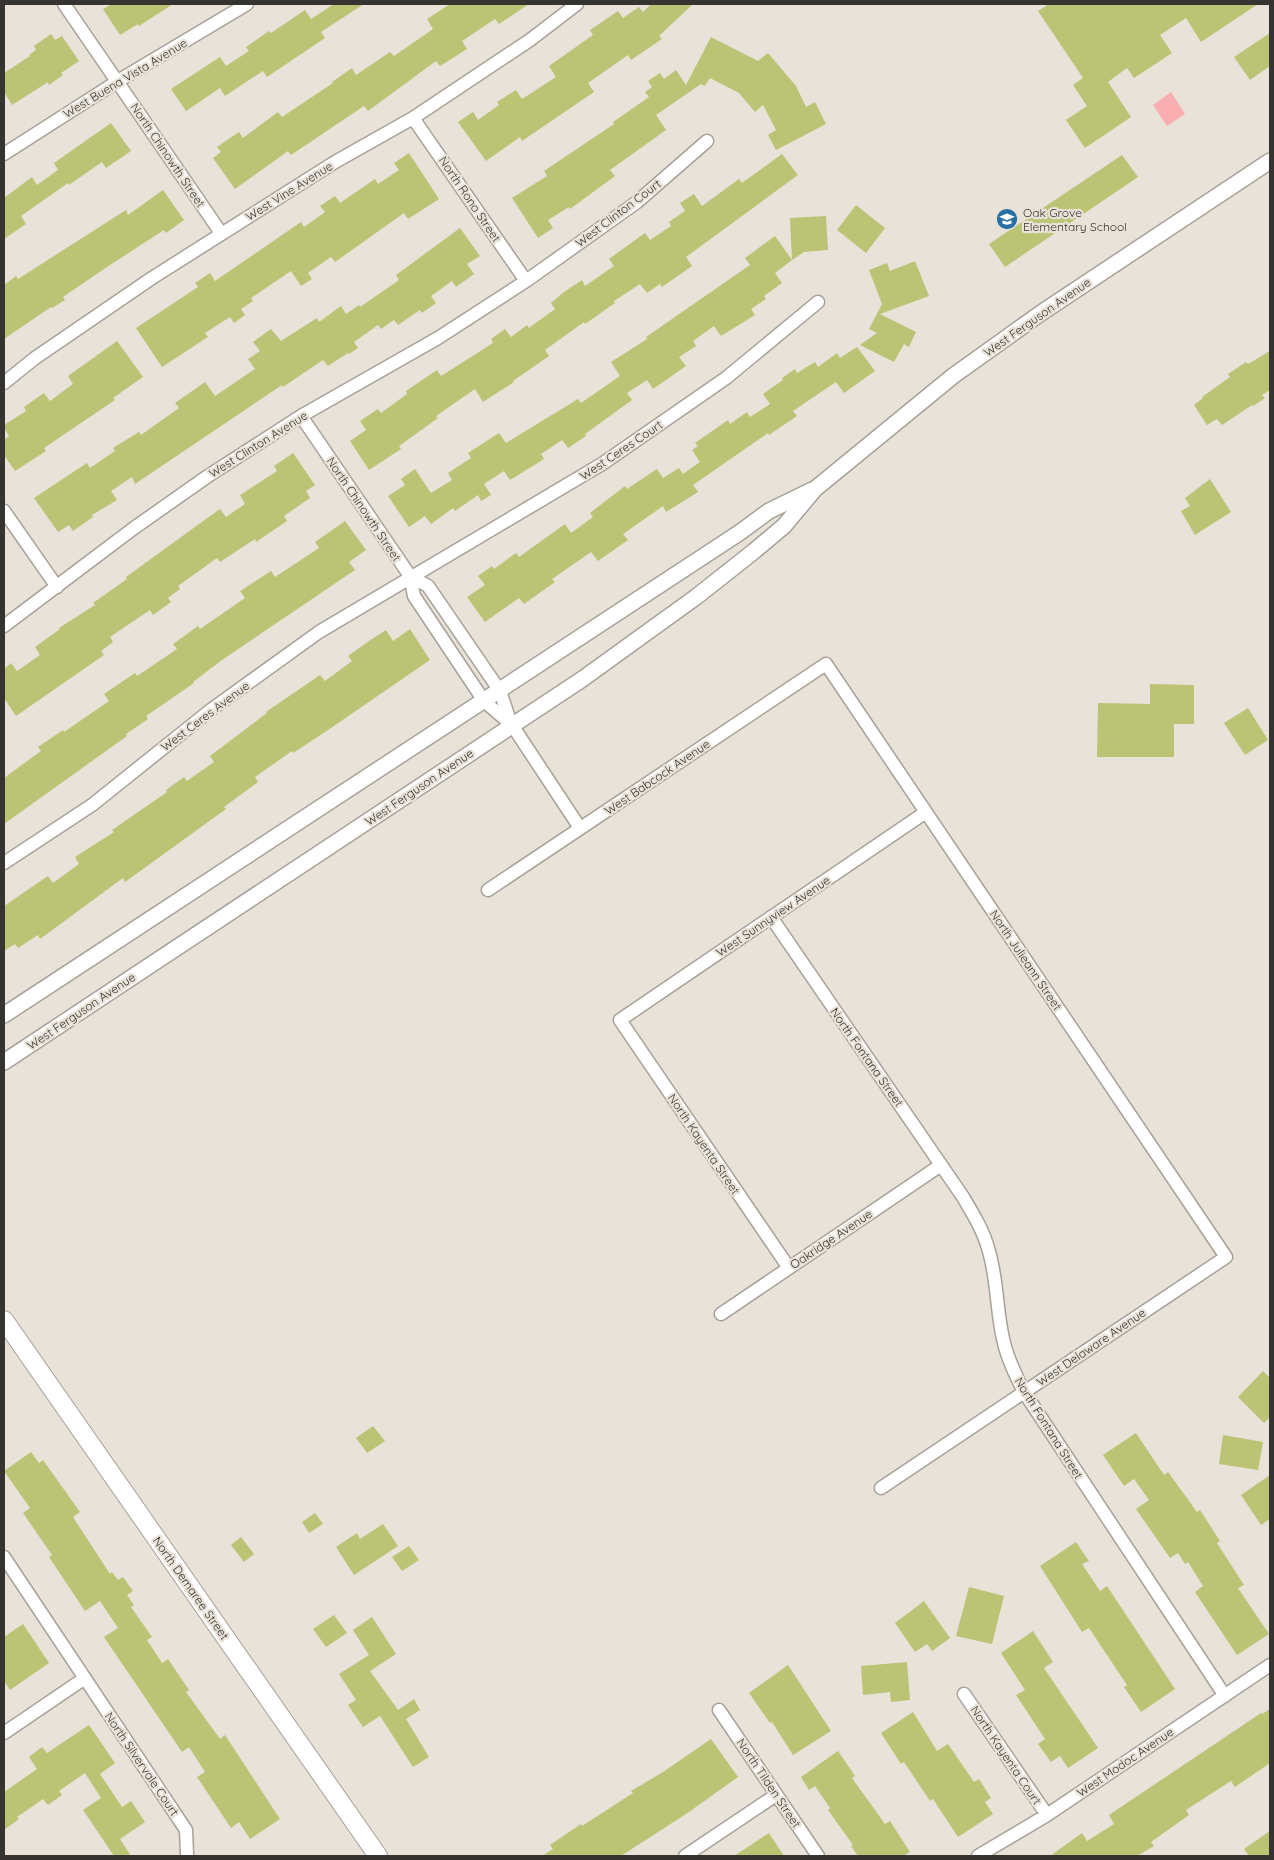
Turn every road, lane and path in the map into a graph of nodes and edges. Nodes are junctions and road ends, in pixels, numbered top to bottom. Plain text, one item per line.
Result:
1 (64, 4) edge
2 (247, 4) edge
3 (577, 4) edge
4 (118, 81) junction
5 (414, 118) junction
6 (707, 141) dead end
7 (4, 154) edge
8 (1270, 161) edge
9 (221, 233) junction
10 (526, 281) junction
11 (818, 302) dead end
12 (4, 383) edge
13 (301, 416) junction
14 (815, 489) junction
15 (4, 511) edge
16 (410, 576) junction
17 (57, 587) junction
18 (4, 626) edge
19 (826, 664) joint
20 (500, 691) junction
21 (484, 701) junction
22 (512, 726) junction
23 (926, 812) junction
24 (580, 828) junction
25 (4, 863) edge
26 (488, 890) dead end
27 (771, 918) junction
28 (4, 1015) edge
29 (620, 1020) joint
30 (4, 1062) edge
31 (941, 1165) junction
32 (1226, 1257) joint
33 (789, 1268) junction
34 (721, 1314) dead end
35 (4, 1320) edge
36 (1024, 1392) junction
37 (881, 1488) dead end
38 (4, 1557) edge
39 (1270, 1665) edge
40 (85, 1678) junction
41 (964, 1694) dead end
42 (1225, 1696) junction
43 (720, 1710) dead end
44 (4, 1733) edge
45 (776, 1794) junction
46 (1047, 1815) junction
47 (187, 1854) dead end
48 (378, 1856) edge
49 (686, 1856) edge
50 (818, 1856) edge
51 (978, 1856) edge

1 - 4 street, North Chinowth Street
2 - 4 street, West Buena Vista Avenue
3 - 5 street, West Vine Avenue
4 - 7 street, West Buena Vista Avenue
4 - 9 street, North Chinowth Street
5 - 9 street, West Vine Avenue
5 - 10 street, North Rono Street
6 - 10 street, West Clinton Court
8 - 14 street, West Ferguson Avenue
9 - 12 street, West Vine Avenue
10 - 13 street, West Clinton Avenue
11 - 16 street, West Ceres Court
13 - 16 street, North Chinowth Street
13 - 17 street, West Clinton Avenue
14 - 20 street, West Ferguson Avenue
14 - 22 street, West Ferguson Avenue
15 - 17 street
16 - 20 street, North Chinowth Street
16 - 21 street, North Chinowth Street
16 - 25 street, West Ceres Avenue
17 - 18 street, West Clinton Avenue
19 - 23 street, North Julieann Street
19 - 24 street, West Babcock Avenue
20 - 21 street, West Ferguson Avenue
20 - 22 street, North Chinowth Street
21 - 22 street, North Chinowth Street
21 - 28 street, West Ferguson Avenue
22 - 24 street, North Chinowth Street
22 - 30 street, West Ferguson Avenue
23 - 27 street, West Sunnyview Avenue
23 - 32 street, North Julieann Street
24 - 26 street, West Babcock Avenue
27 - 29 street, West Sunnyview Avenue
27 - 31 street, North Fontana Street
29 - 33 street, North Kayenta Street
31 - 33 street, Oakridge Avenue
31 - 36 street, North Fontana Street
32 - 36 street, West Delaware Avenue
33 - 34 street, Oakridge Avenue
35 - 48 main road, North Demaree Street
36 - 37 street, West Delaware Avenue
36 - 42 street, North Fontana Street
38 - 40 street, North Silvervale Court
39 - 42 street, West Modoc Avenue
40 - 44 street
40 - 47 street, North Silvervale Court
41 - 46 street, North Kayenta Court
42 - 46 street, West Modoc Avenue
43 - 45 street, North Tilden Street
45 - 49 street
45 - 50 street, North Tilden Street
46 - 51 street, West Modoc Avenue

